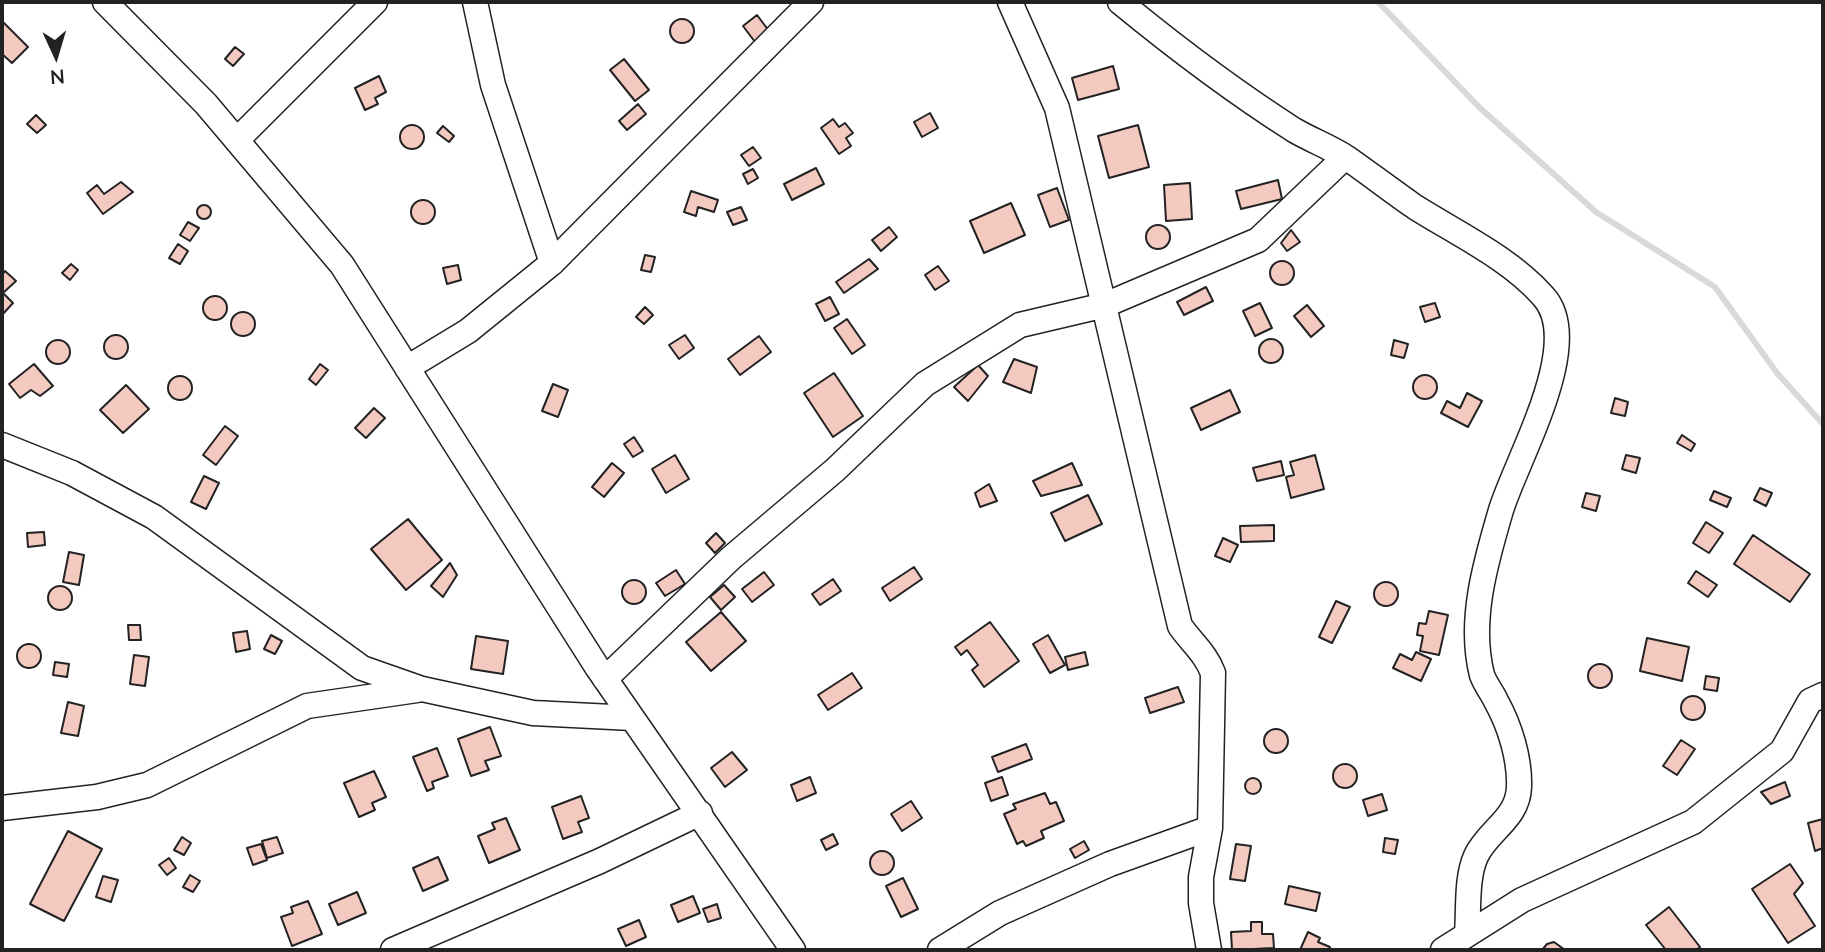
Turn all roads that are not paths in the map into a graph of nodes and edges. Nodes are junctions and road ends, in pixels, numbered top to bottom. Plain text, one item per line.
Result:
1 (105, 2) edge
2 (375, 2) edge
3 (475, 2) edge
4 (811, 2) edge
5 (1010, 2) edge
6 (1120, 2) edge
7 (237, 140) junction
8 (1345, 157) junction
9 (552, 263) junction
10 (1105, 305) junction
11 (407, 368) junction
12 (2, 445) edge
13 (605, 679) junction
14 (422, 689) junction
15 (1823, 695) edge
16 (632, 718) junction
17 (2, 808) edge
18 (700, 813) junction
19 (1210, 828) junction
20 (1467, 933) junction
21 (393, 950) edge
22 (793, 950) edge
23 (940, 950) edge
24 (1209, 950) edge
25 (1443, 950) edge

1 - 7 street
2 - 7 street
3 - 9 street
4 - 9 street
5 - 10 street
6 - 8 street
7 - 11 street
8 - 10 street
8 - 20 street
9 - 11 street
10 - 13 street
10 - 19 street
11 - 13 street
12 - 14 street
13 - 16 street
14 - 16 street
14 - 17 street
15 - 20 street
16 - 18 street
18 - 21 street
18 - 22 street
19 - 23 street
19 - 24 street
20 - 25 street

